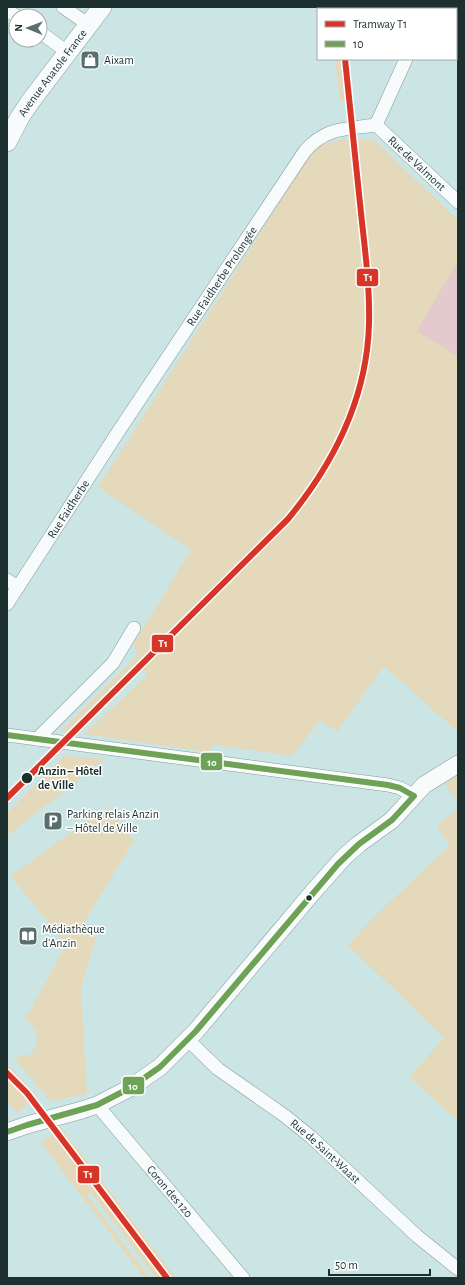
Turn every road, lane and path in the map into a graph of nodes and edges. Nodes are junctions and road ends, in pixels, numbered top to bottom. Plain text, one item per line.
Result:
1 (63, 7) edge
2 (102, 7) edge
3 (85, 16) edge
4 (48, 38) edge
5 (63, 49) junction
6 (406, 60) edge
7 (7, 117) edge
8 (376, 125) junction
9 (7, 142) edge
10 (458, 202) edge
11 (118, 432) joint
12 (7, 580) edge
13 (18, 587) junction
14 (7, 604) edge
15 (134, 628) dead end
16 (7, 735) edge
17 (37, 739) junction
18 (458, 764) edge
19 (414, 796) junction
20 (188, 1040) junction
21 (89, 1107) junction
22 (10, 1131) edge
23 (458, 1269) edge
24 (243, 1278) edge

1 - 3 street
2 - 3 main road, Avenue Anatole France
3 - 5 main road, Avenue Anatole France
4 - 5 street
5 - 7 main road, Avenue Anatole France
5 - 9 main road, Avenue Anatole France
6 - 8 street
8 - 10 street, Rue de Valmont
8 - 11 street, Rue Faidherbe Prolongée
11 - 13 street, Rue Faidherbe
12 - 13 street
13 - 14 street, Rue Faidherbe
15 - 17 street
16 - 17 street
17 - 19 street
18 - 19 street
19 - 20 street
20 - 21 street
20 - 23 street, Rue de Saint-Waast
21 - 22 street
21 - 24 street, Coron des 120

